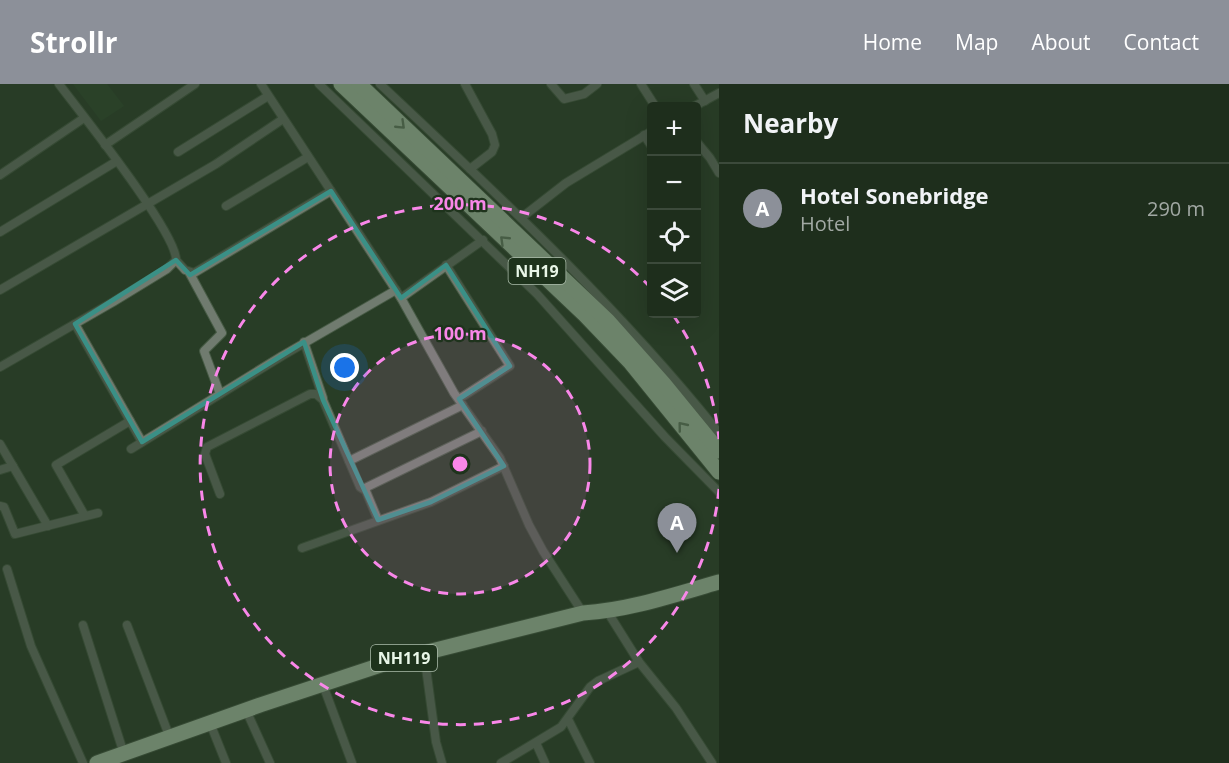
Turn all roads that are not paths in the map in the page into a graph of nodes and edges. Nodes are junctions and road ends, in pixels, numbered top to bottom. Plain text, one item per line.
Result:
1 (58, 84) edge
2 (195, 84) edge
3 (261, 84) edge
4 (319, 84) edge
5 (341, 84) edge
6 (359, 84) edge
7 (380, 84) edge
8 (465, 84) edge
9 (551, 84) edge
10 (597, 84) edge
11 (640, 84) edge
12 (694, 84) edge
13 (719, 93) edge
14 (268, 96) junction
15 (705, 100) junction
16 (652, 102) edge
17 (701, 102) edge
18 (84, 118) junction
19 (283, 119) junction
20 (647, 134) edge
21 (105, 145) junction
22 (701, 147) edge
23 (178, 152) dead end
24 (308, 157) junction
25 (117, 160) junction
26 (470, 169) junction
27 (719, 173) edge
28 (0, 175) edge
29 (332, 191) junction
30 (147, 204) junction
31 (226, 206) dead end
32 (521, 218) junction
33 (0, 232) edge
34 (483, 240) junction
35 (176, 260) junction
36 (446, 265) junction
37 (189, 272) junction
38 (0, 290) edge
39 (396, 290) junction
40 (401, 298) junction
41 (75, 324) junction
42 (304, 342) junction
43 (0, 367) edge
44 (220, 394) junction
45 (323, 400) junction
46 (461, 402) junction
47 (130, 421) junction
48 (482, 431) junction
49 (719, 433) edge
50 (142, 442) junction
51 (0, 444) edge
52 (131, 449) dead end
53 (719, 452) edge
54 (350, 461) junction
55 (13, 466) junction
56 (504, 466) junction
57 (0, 470) edge
58 (719, 472) edge
59 (365, 489) junction
60 (719, 492) edge
61 (220, 494) dead end
62 (0, 506) edge
63 (98, 513) dead end
64 (85, 516) junction
65 (378, 520) junction
66 (48, 526) junction
67 (302, 548) dead end
68 (7, 569) dead end
69 (719, 582) edge
70 (607, 611) junction
71 (583, 613) junction
72 (83, 625) dead end
73 (128, 625) dead end
74 (424, 653) junction
75 (639, 662) junction
76 (323, 685) junction
77 (246, 710) junction
78 (568, 719) junction
79 (210, 723) junction
80 (170, 738) junction
81 (536, 743) junction
82 (124, 754) junction
83 (83, 763) edge
84 (98, 763) edge
85 (226, 763) edge
86 (270, 763) edge
87 (352, 763) edge
88 (442, 763) edge
89 (501, 763) edge
90 (545, 763) edge
91 (590, 763) edge
92 (712, 763) edge

1 - 18 street
2 - 21 street
3 - 14 street
4 - 34 street
58 -> 5 highway, NH19
6 -> 53 highway, NH19
7 - 26 street
8 - 26 street
9 - 10 street
11 - 16 street
12 - 15 street
13 - 15 street
14 - 19 street
14 - 23 street
15 - 17 street
18 - 21 street
18 - 28 street
19 - 24 street
19 - 30 street
20 - 32 street
21 - 25 street
22 - 27 street
24 - 29 street
24 - 31 street
25 - 30 street
25 - 33 street
26 - 32 street
29 - 37 street
29 - 39 street
30 - 35 street
30 - 38 street
32 - 49 street
34 - 36 street
34 - 60 street
35 - 37 street
35 - 41 street
36 - 40 street
36 - 46 street
37 - 44 street
39 - 40 street
39 - 42 street
40 - 46 street
41 - 43 street
41 - 47 street
42 - 44 street
42 - 45 street
44 - 50 street
45 - 54 street
45 - 61 street
46 - 48 street
46 - 54 street
47 - 50 street
47 - 64 street
48 - 56 street
48 - 59 street
50 - 52 street
51 - 55 street
54 - 59 street
55 - 57 street
55 - 66 street
56 - 65 street
56 - 71 street
59 - 65 street
62 - 66 street
63 - 64 street
64 - 66 street
65 - 67 street
68 - 83 street
69 - 70 highway, NH119
70 - 71 highway, NH119
70 - 75 street
71 - 74 highway, NH119
72 - 82 street
73 - 80 street
74 - 76 highway, NH119
74 - 88 street
75 - 78 street
75 - 92 street
76 - 77 highway, NH119
76 - 87 street
77 - 79 highway, NH119
77 - 86 street
78 - 81 street
78 - 91 street
79 - 80 highway, NH119
79 - 85 street
80 - 82 highway, NH119
81 - 89 street
81 - 90 street
82 - 84 highway, NH119

